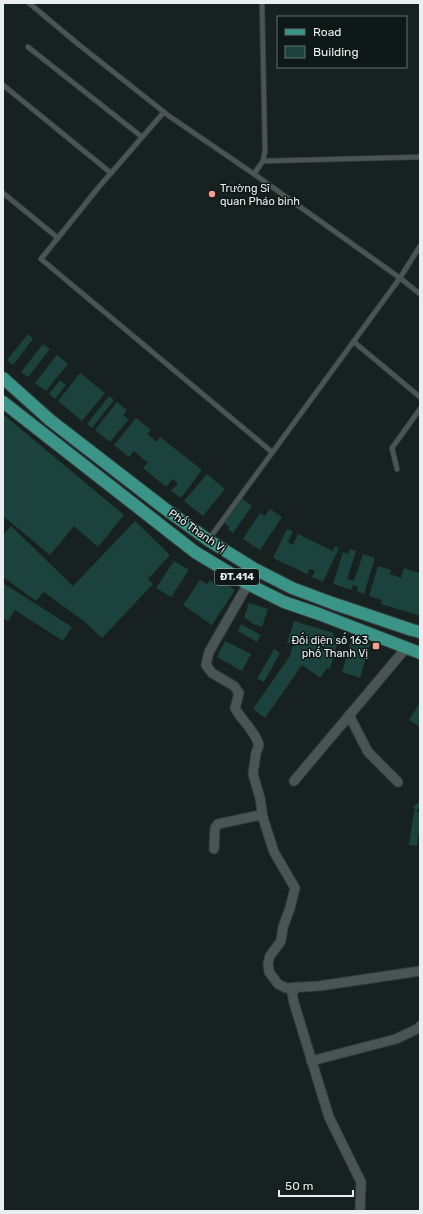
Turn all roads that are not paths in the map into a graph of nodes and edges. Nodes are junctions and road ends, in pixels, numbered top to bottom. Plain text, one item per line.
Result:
1 (29, 3) edge
2 (262, 3) edge
3 (28, 47) dead end
4 (3, 84) edge
5 (164, 112) junction
6 (142, 137) junction
7 (420, 157) edge
8 (263, 161) junction
9 (111, 173) junction
10 (254, 174) junction
11 (3, 194) edge
12 (58, 238) junction
13 (420, 246) edge
14 (400, 278) junction
15 (420, 294) edge
16 (354, 342) junction
17 (3, 378) edge
18 (420, 397) edge
19 (3, 402) edge
20 (420, 409) edge
21 (272, 452) junction
22 (397, 469) dead end
23 (208, 540) junction
24 (248, 584) junction
25 (420, 632) edge
26 (406, 648) junction
27 (420, 653) edge
28 (349, 715) junction
29 (294, 781) dead end
30 (398, 782) dead end
31 (263, 818) junction
32 (214, 849) dead end
33 (420, 971) edge
34 (297, 987) junction
35 (420, 1026) edge
36 (312, 1060) junction
37 (360, 1211) edge

1 - 5 lane
2 - 8 lane
3 - 6 lane
4 - 9 lane
5 - 6 lane
5 - 10 lane
6 - 9 lane
7 - 8 lane
8 - 10 lane
9 - 12 lane
10 - 14 lane
11 - 12 lane
12 - 21 lane
13 - 14 lane
14 - 15 lane
14 - 16 lane
16 - 18 lane
16 - 21 lane
17 - 23 main road, Phố Thanh Vị
19 - 24 main road, Phố Thanh Vị / ĐT.414
20 - 22 lane
21 - 23 lane
23 - 25 main road, Phố Thanh Vị
24 - 26 main road, Phố Thanh Vị / ĐT.414
24 - 31 street
26 - 27 main road, Phố Thanh Vị / ĐT.414
26 - 28 street
28 - 29 street
28 - 30 street
31 - 32 street
31 - 34 street
33 - 34 street
34 - 36 street
35 - 36 street
36 - 37 street

